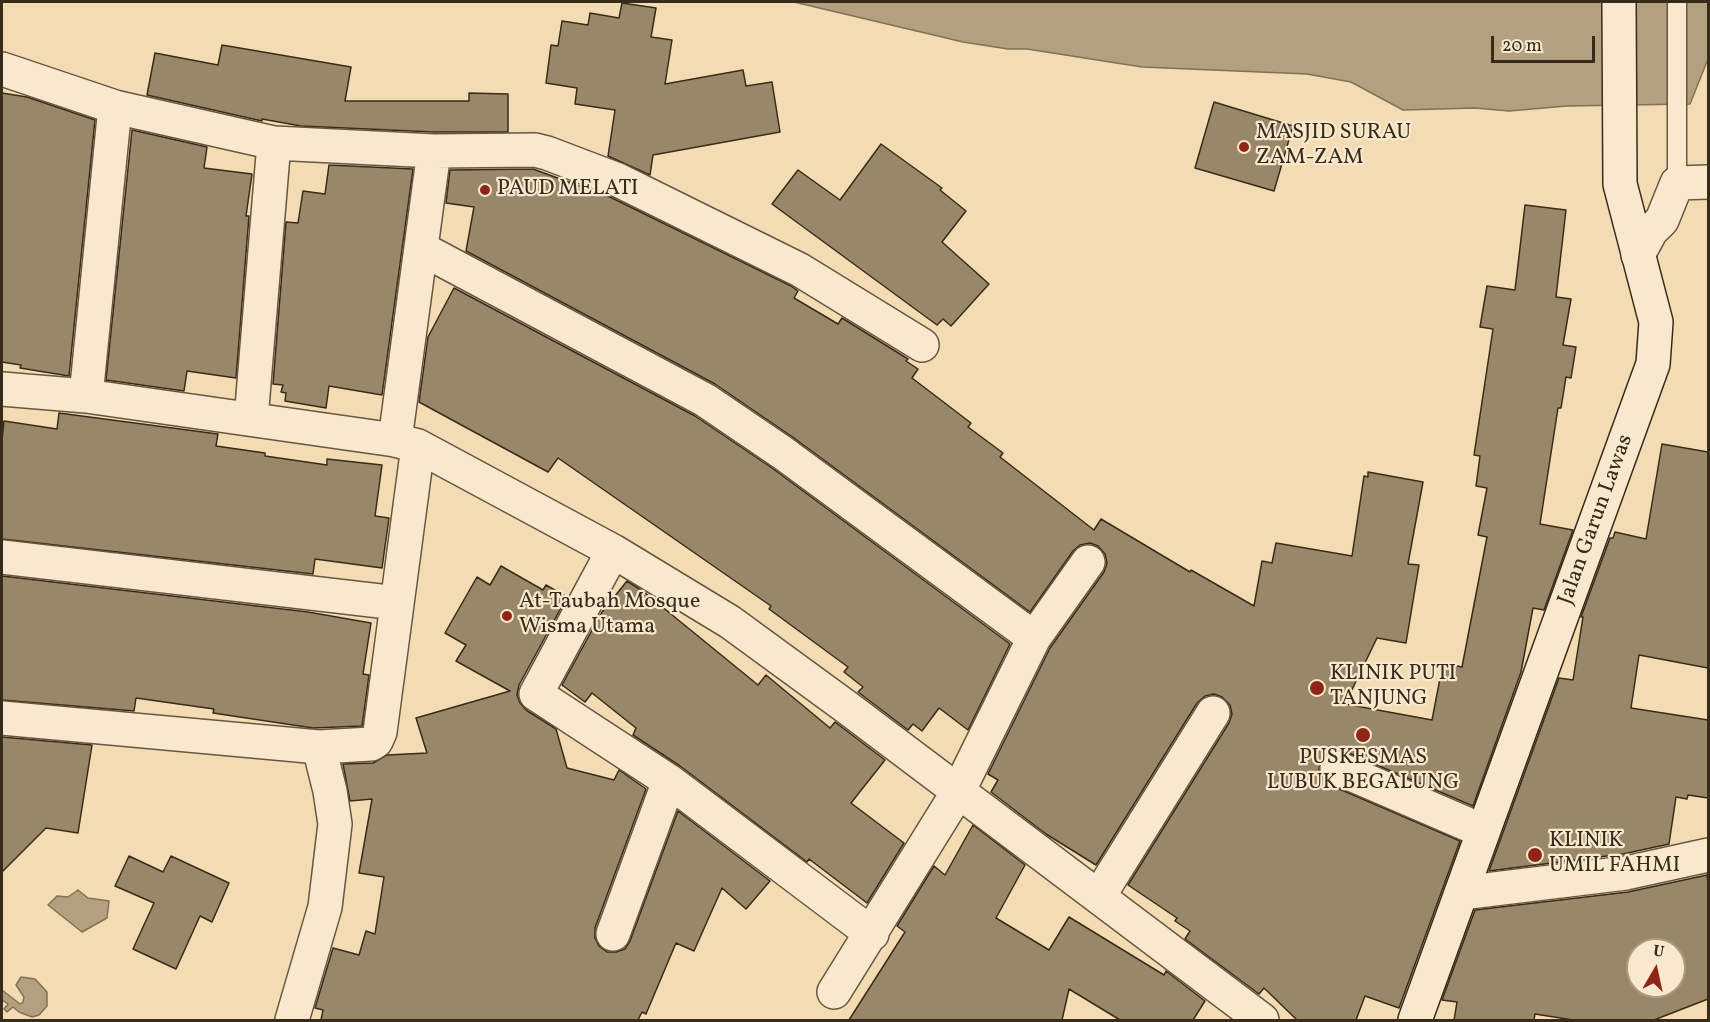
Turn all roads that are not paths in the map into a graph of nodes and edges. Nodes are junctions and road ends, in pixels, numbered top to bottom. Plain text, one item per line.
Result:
1 (1619, 2) edge
2 (1677, 2) edge
3 (2, 69) edge
4 (115, 106) junction
5 (274, 143) junction
6 (434, 151) junction
7 (1693, 182) edge
8 (422, 249) junction
9 (1638, 255) junction
10 (922, 345) dead end
11 (2, 389) edge
12 (86, 396) junction
13 (251, 419) junction
14 (406, 443) junction
15 (614, 551) junction
16 (2, 557) edge
17 (1088, 562) dead end
18 (397, 603) junction
19 (1034, 638) junction
20 (1213, 713) dead end
21 (2, 718) edge
22 (319, 747) junction
23 (1337, 768) dead end
24 (669, 781) junction
25 (958, 792) junction
26 (1483, 831) junction
27 (1708, 855) edge
28 (1461, 893) junction
29 (1099, 896) junction
30 (613, 934) dead end
31 (872, 934) junction
32 (834, 992) dead end
33 (292, 1020) edge
34 (1262, 1020) edge
35 (1415, 1020) edge

1 - 9 street, Jalan Garun Lawas
2 - 7 lane
3 - 4 street
4 - 5 street
4 - 12 street
5 - 6 street
5 - 13 street
6 - 8 street
6 - 10 street
7 - 9 street
8 - 14 street
8 - 19 street
9 - 26 street, Jalan Garun Lawas
11 - 12 street
12 - 13 street
13 - 14 street
14 - 15 street
14 - 18 street
15 - 24 street
15 - 25 street
16 - 18 street
17 - 19 street
18 - 22 street
19 - 25 street
20 - 29 street
21 - 22 street
22 - 33 street
23 - 26 street
24 - 30 street
24 - 31 street
25 - 29 street
25 - 31 street
26 - 28 street, Jalan Garun Lawas
27 - 28 street
28 - 35 street, Jalan Garun Lawas
29 - 34 street
31 - 32 street

